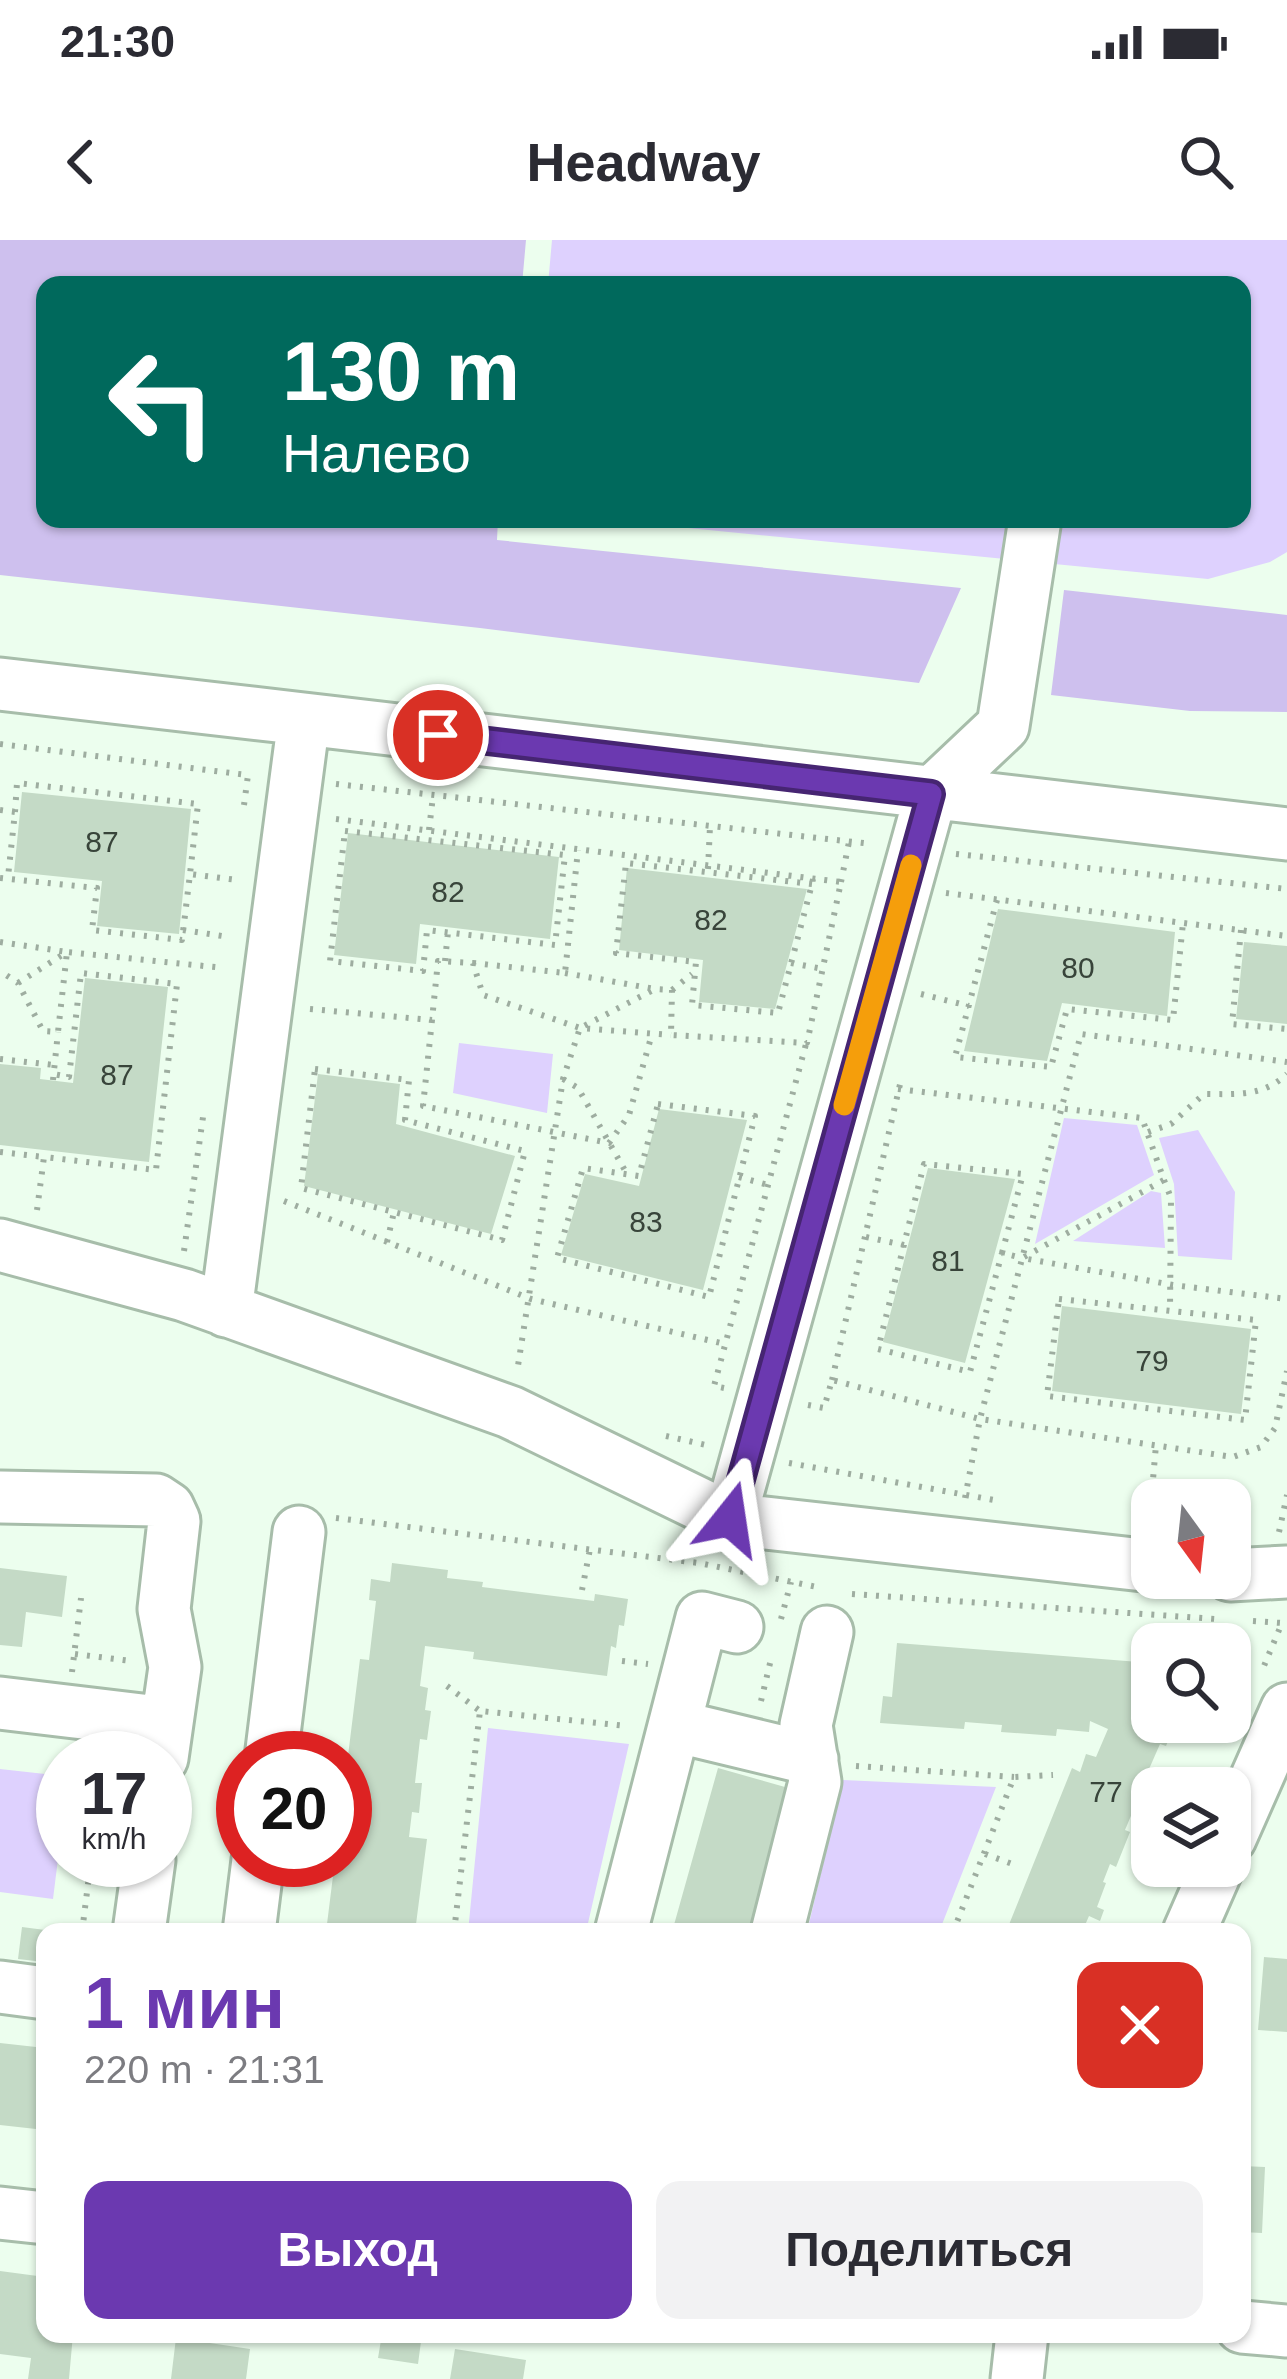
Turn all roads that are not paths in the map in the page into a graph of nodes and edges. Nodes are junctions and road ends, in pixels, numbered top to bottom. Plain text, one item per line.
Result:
1 (1034, 528) edge
2 (0, 684) edge
3 (304, 719) junction
4 (931, 794) junction
5 (1287, 834) edge
6 (18, 1229) edge
7 (226, 1310) junction
8 (0, 1497) edge
9 (730, 1519) junction
10 (315, 1524) road end
11 (1131, 1542) edge
12 (1272, 1697) edge
13 (0, 1703) edge
14 (657, 1726) junction
15 (135, 1731) edge
16 (166, 1731) edge
17 (276, 1731) edge
18 (825, 1762) junction
19 (1251, 1768) edge
20 (145, 1887) edge
21 (255, 1887) edge
22 (1209, 1887) edge
23 (140, 1923) edge
24 (250, 1923) edge
25 (623, 1923) edge
26 (779, 1923) edge
27 (1193, 1923) edge
28 (0, 1988) edge
29 (36, 1992) edge
30 (0, 2213) edge
31 (36, 2217) edge
32 (1251, 2328) edge
33 (1287, 2331) edge
34 (1021, 2343) edge
35 (1017, 2379) edge

1 - 4 street
2 - 3 street
3 - 4 street
3 - 7 street
4 - 5 street
4 - 9 street
6 - 7 street
7 - 9 street
8 - 16 street
9 - 11 street
10 - 17 street
12 - 19 street
13 - 15 street
14 - 18 street
14 - 18 street
14 - 25 street
18 - 26 street
20 - 23 street
21 - 24 street
22 - 27 street
28 - 29 street
30 - 31 street
32 - 33 street
34 - 35 street

